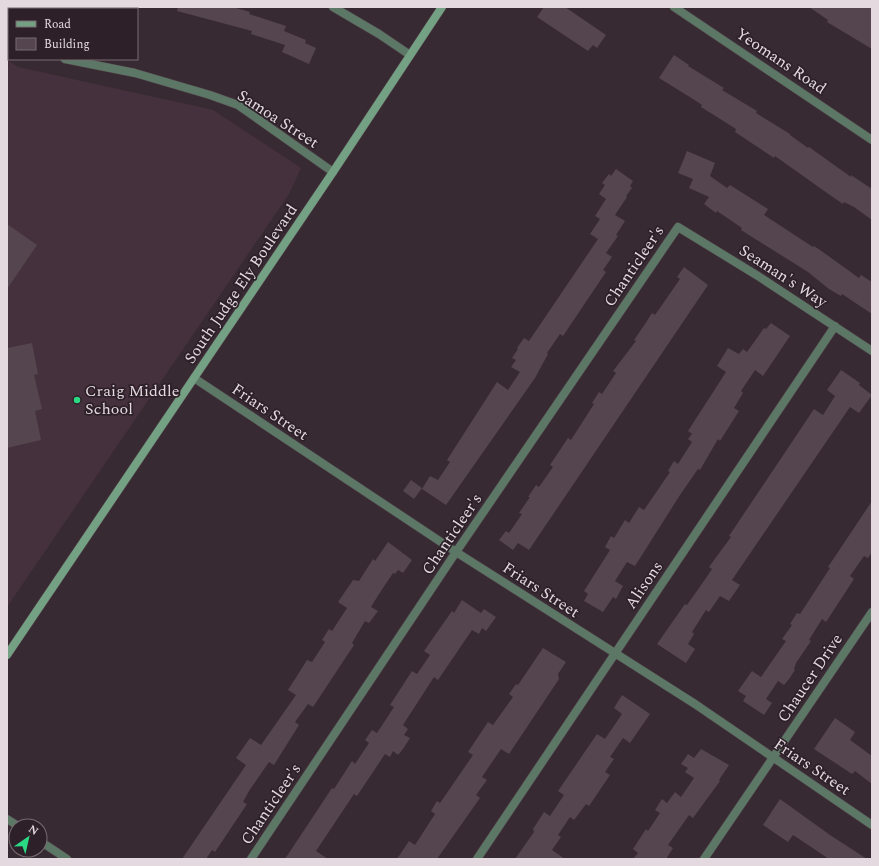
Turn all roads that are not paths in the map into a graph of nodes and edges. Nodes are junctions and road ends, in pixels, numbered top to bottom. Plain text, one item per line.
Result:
1 (334, 7) edge
2 (442, 7) edge
3 (674, 7) edge
4 (410, 55) junction
5 (70, 60) edge
6 (872, 140) edge
7 (333, 172) junction
8 (678, 227) joint
9 (835, 326) junction
10 (872, 352) edge
11 (194, 378) junction
12 (456, 552) junction
13 (872, 612) edge
14 (614, 654) junction
15 (7, 656) edge
16 (774, 758) junction
17 (872, 825) edge
18 (48, 846) edge
19 (67, 859) edge
20 (251, 859) edge
21 (476, 859) edge
22 (704, 859) edge

1 - 4 street
2 - 4 main road, South Judge Ely Boulevard
3 - 6 street, Yeomans Road
4 - 7 main road, South Judge Ely Boulevard
5 - 7 street, Samoa Street
7 - 11 main road, South Judge Ely Boulevard
8 - 9 street, Seaman's Way
8 - 12 street, Chanticleer's
9 - 10 street, Seaman's Way
9 - 14 street, Alisons
11 - 12 street, Friars Street
11 - 15 main road, South Judge Ely Boulevard
12 - 14 street, Friars Street
12 - 20 street, Chanticleer's
13 - 16 street, Chaucer Drive
14 - 16 street, Friars Street
14 - 21 street, Alisons
16 - 17 street, Friars Street
16 - 22 street, Chaucer Drive
18 - 19 street

